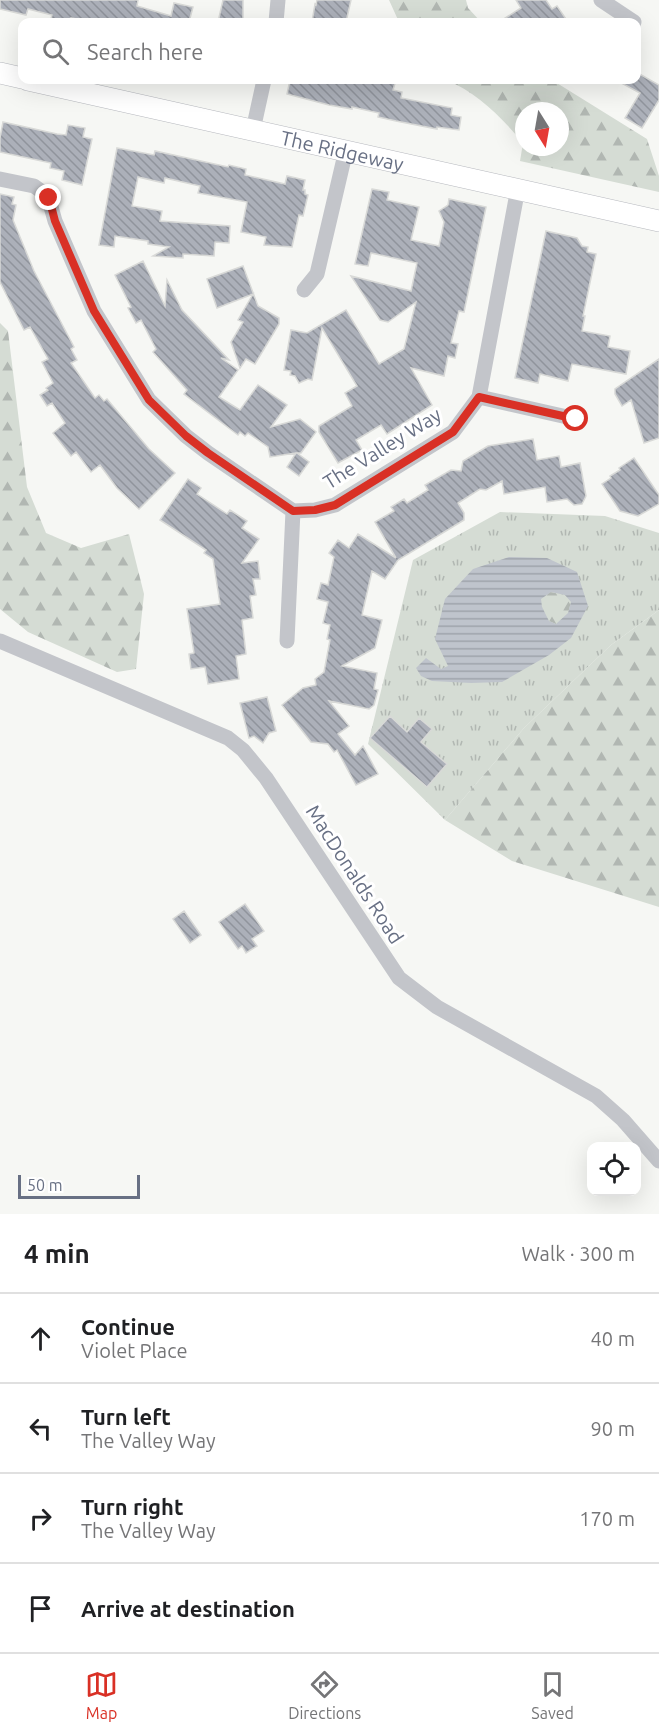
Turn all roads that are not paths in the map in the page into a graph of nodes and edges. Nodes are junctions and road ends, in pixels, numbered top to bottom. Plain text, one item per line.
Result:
1 (278, 0) edge
2 (601, 0) edge
3 (276, 18) edge
4 (627, 18) edge
5 (0, 73) edge
6 (18, 77) edge
7 (45, 84) edge
8 (263, 84) edge
9 (253, 129) junction
10 (346, 150) junction
11 (0, 179) edge
12 (518, 188) junction
13 (659, 220) edge
14 (304, 290) dead end
15 (479, 397) junction
16 (576, 419) dead end
17 (293, 511) junction
18 (0, 641) edge
19 (287, 641) dead end
20 (659, 1161) edge

1 - 3 street
2 - 4 street
5 - 6 street
7 - 9 street, The Ridgeway
8 - 9 street
9 - 10 street, The Ridgeway
10 - 12 street, The Ridgeway
10 - 14 street
11 - 17 street
12 - 13 street, The Ridgeway
12 - 15 street, The Valley Way
15 - 16 street
15 - 17 street, The Valley Way
17 - 19 street
18 - 20 street, MacDonalds Road

